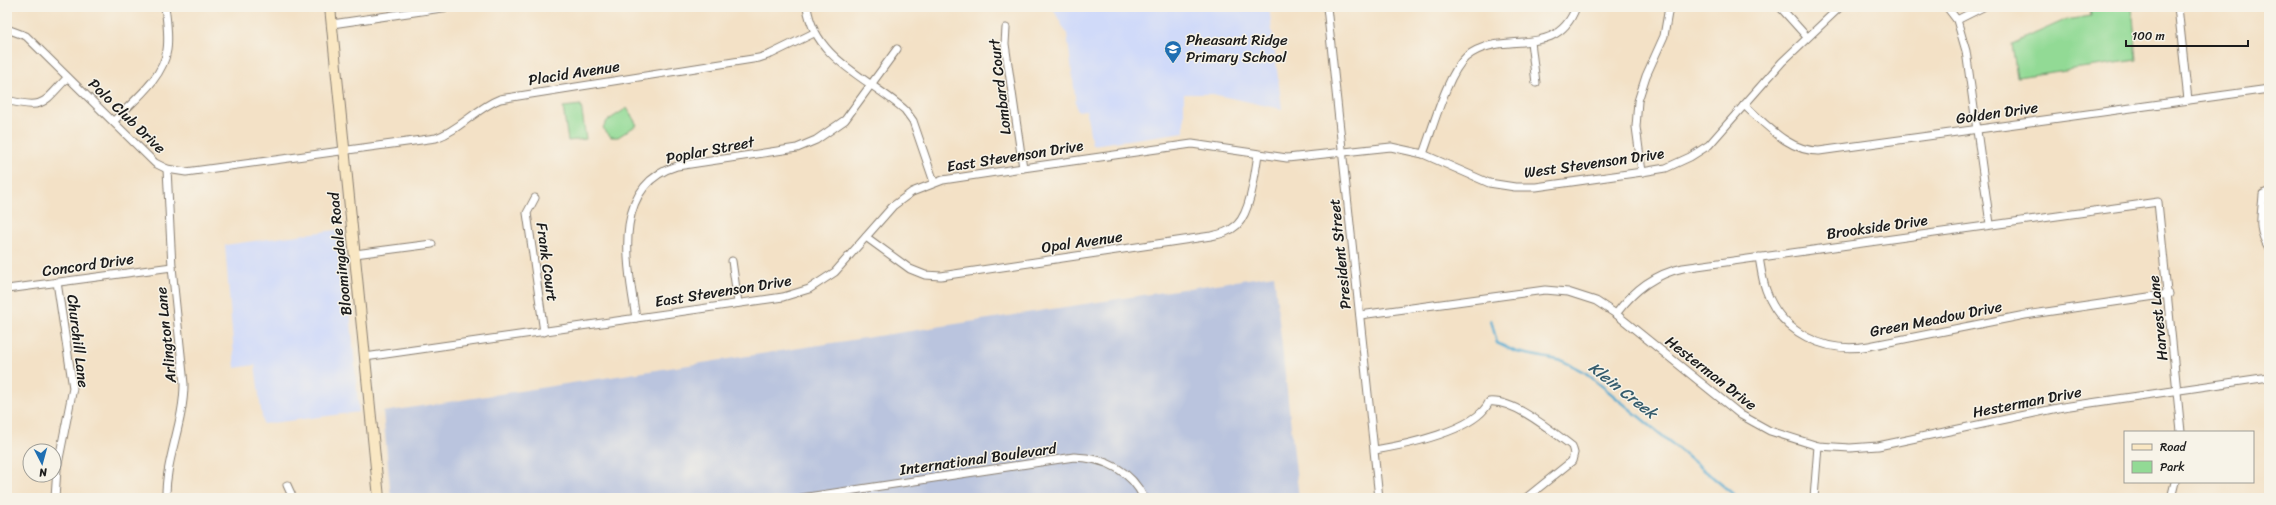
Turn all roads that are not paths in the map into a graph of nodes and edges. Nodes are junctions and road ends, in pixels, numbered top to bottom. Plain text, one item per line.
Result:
1 (165, 7) edge
2 (330, 7) edge
3 (449, 7) edge
4 (807, 7) edge
5 (1327, 7) edge
6 (1576, 7) edge
7 (1669, 7) edge
8 (1780, 7) edge
9 (1840, 7) edge
10 (1948, 7) edge
11 (1983, 7) edge
12 (2178, 7) edge
13 (1957, 20) junction
14 (332, 24) junction
15 (1006, 28) dead end
16 (7, 29) edge
17 (814, 33) junction
18 (1807, 37) junction
19 (1531, 42) junction
20 (897, 49) dead end
21 (67, 78) junction
22 (870, 83) junction
23 (1536, 83) dead end
24 (2269, 88) edge
25 (7, 100) edge
26 (2188, 100) junction
27 (1744, 105) junction
28 (114, 121) junction
29 (1977, 129) junction
30 (344, 150) junction
31 (1342, 152) junction
32 (1258, 154) junction
33 (1423, 154) junction
34 (1023, 168) junction
35 (167, 169) junction
36 (1642, 172) junction
37 (934, 182) junction
38 (2269, 192) edge
39 (535, 198) dead end
40 (2158, 202) joint
41 (1990, 224) junction
42 (866, 236) junction
43 (432, 244) dead end
44 (2269, 248) edge
45 (355, 254) junction
46 (1759, 257) junction
47 (732, 261) dead end
48 (172, 267) junction
49 (57, 282) junction
50 (7, 289) edge
51 (2168, 294) junction
52 (738, 303) junction
53 (1616, 314) junction
54 (1360, 315) junction
55 (636, 318) junction
56 (544, 332) junction
57 (365, 357) junction
58 (2269, 377) edge
59 (2178, 390) junction
60 (2181, 431) edge
61 (1818, 446) junction
62 (1375, 450) junction
63 (2175, 483) edge
64 (287, 485) dead end
65 (55, 498) edge
66 (166, 498) edge
67 (293, 498) edge
68 (379, 498) edge
69 (801, 498) edge
70 (1144, 498) edge
71 (1379, 498) edge
72 (1526, 498) edge
73 (1814, 498) edge
74 (2171, 498) edge

1 - 28 street
2 - 14 main road, Bloomingdale Road
3 - 14 street
4 - 17 street
5 - 31 street, President Street
6 - 19 street
7 - 36 street
8 - 18 street
9 - 18 street, West Stevenson Drive
10 - 13 street
11 - 13 street
12 - 26 street
13 - 29 street
14 - 30 main road, Bloomingdale Road
15 - 34 street, Lombard Court
16 - 21 street, Polo Club Drive
17 - 22 street
17 - 30 street, Placid Avenue
18 - 27 street, West Stevenson Drive
19 - 23 street
19 - 33 street
20 - 22 street, Poplar Street
21 - 25 street
21 - 28 street, Polo Club Drive
22 - 37 street
22 - 55 street, Poplar Street
24 - 26 street, Golden Drive
26 - 29 street, Golden Drive
27 - 29 street, Golden Drive
27 - 36 street, West Stevenson Drive
28 - 35 street, Polo Club Drive
29 - 41 street
30 - 35 street, Polo Club Drive
30 - 45 main road, Bloomingdale Road
31 - 32 street, East Stevenson Drive
31 - 33 street, West Stevenson Drive
31 - 54 street, President Street
32 - 34 street, East Stevenson Drive
32 - 42 street, Opal Avenue
33 - 36 street, West Stevenson Drive
34 - 37 street, East Stevenson Drive
35 - 48 street, Arlington Lane
37 - 42 street, East Stevenson Drive
38 - 44 street
39 - 56 street, Frank Court
40 - 41 street, Brookside Drive
40 - 51 street, Harvest Lane
41 - 46 street, Brookside Drive
42 - 52 street, East Stevenson Drive
43 - 45 street
45 - 57 main road, Bloomingdale Road
46 - 51 street, Green Meadow Drive
46 - 53 street, Brookside Drive
47 - 52 street
48 - 49 street, Concord Drive
48 - 66 street, Arlington Lane
49 - 50 street, Concord Drive
49 - 65 street, Churchill Lane
51 - 59 street, Harvest Lane
52 - 55 street, East Stevenson Drive
53 - 54 street, Hesterman Drive
53 - 61 street, Hesterman Drive
54 - 62 street, President Street
55 - 56 street, East Stevenson Drive
56 - 57 street, East Stevenson Drive
57 - 68 main road, Bloomingdale Road
58 - 59 street, Hesterman Drive
59 - 60 street, Harvest Lane
59 - 61 street, Hesterman Drive
61 - 73 street
62 - 71 street, President Street
62 - 72 street
63 - 74 street
64 - 67 street
69 - 70 street, International Boulevard

